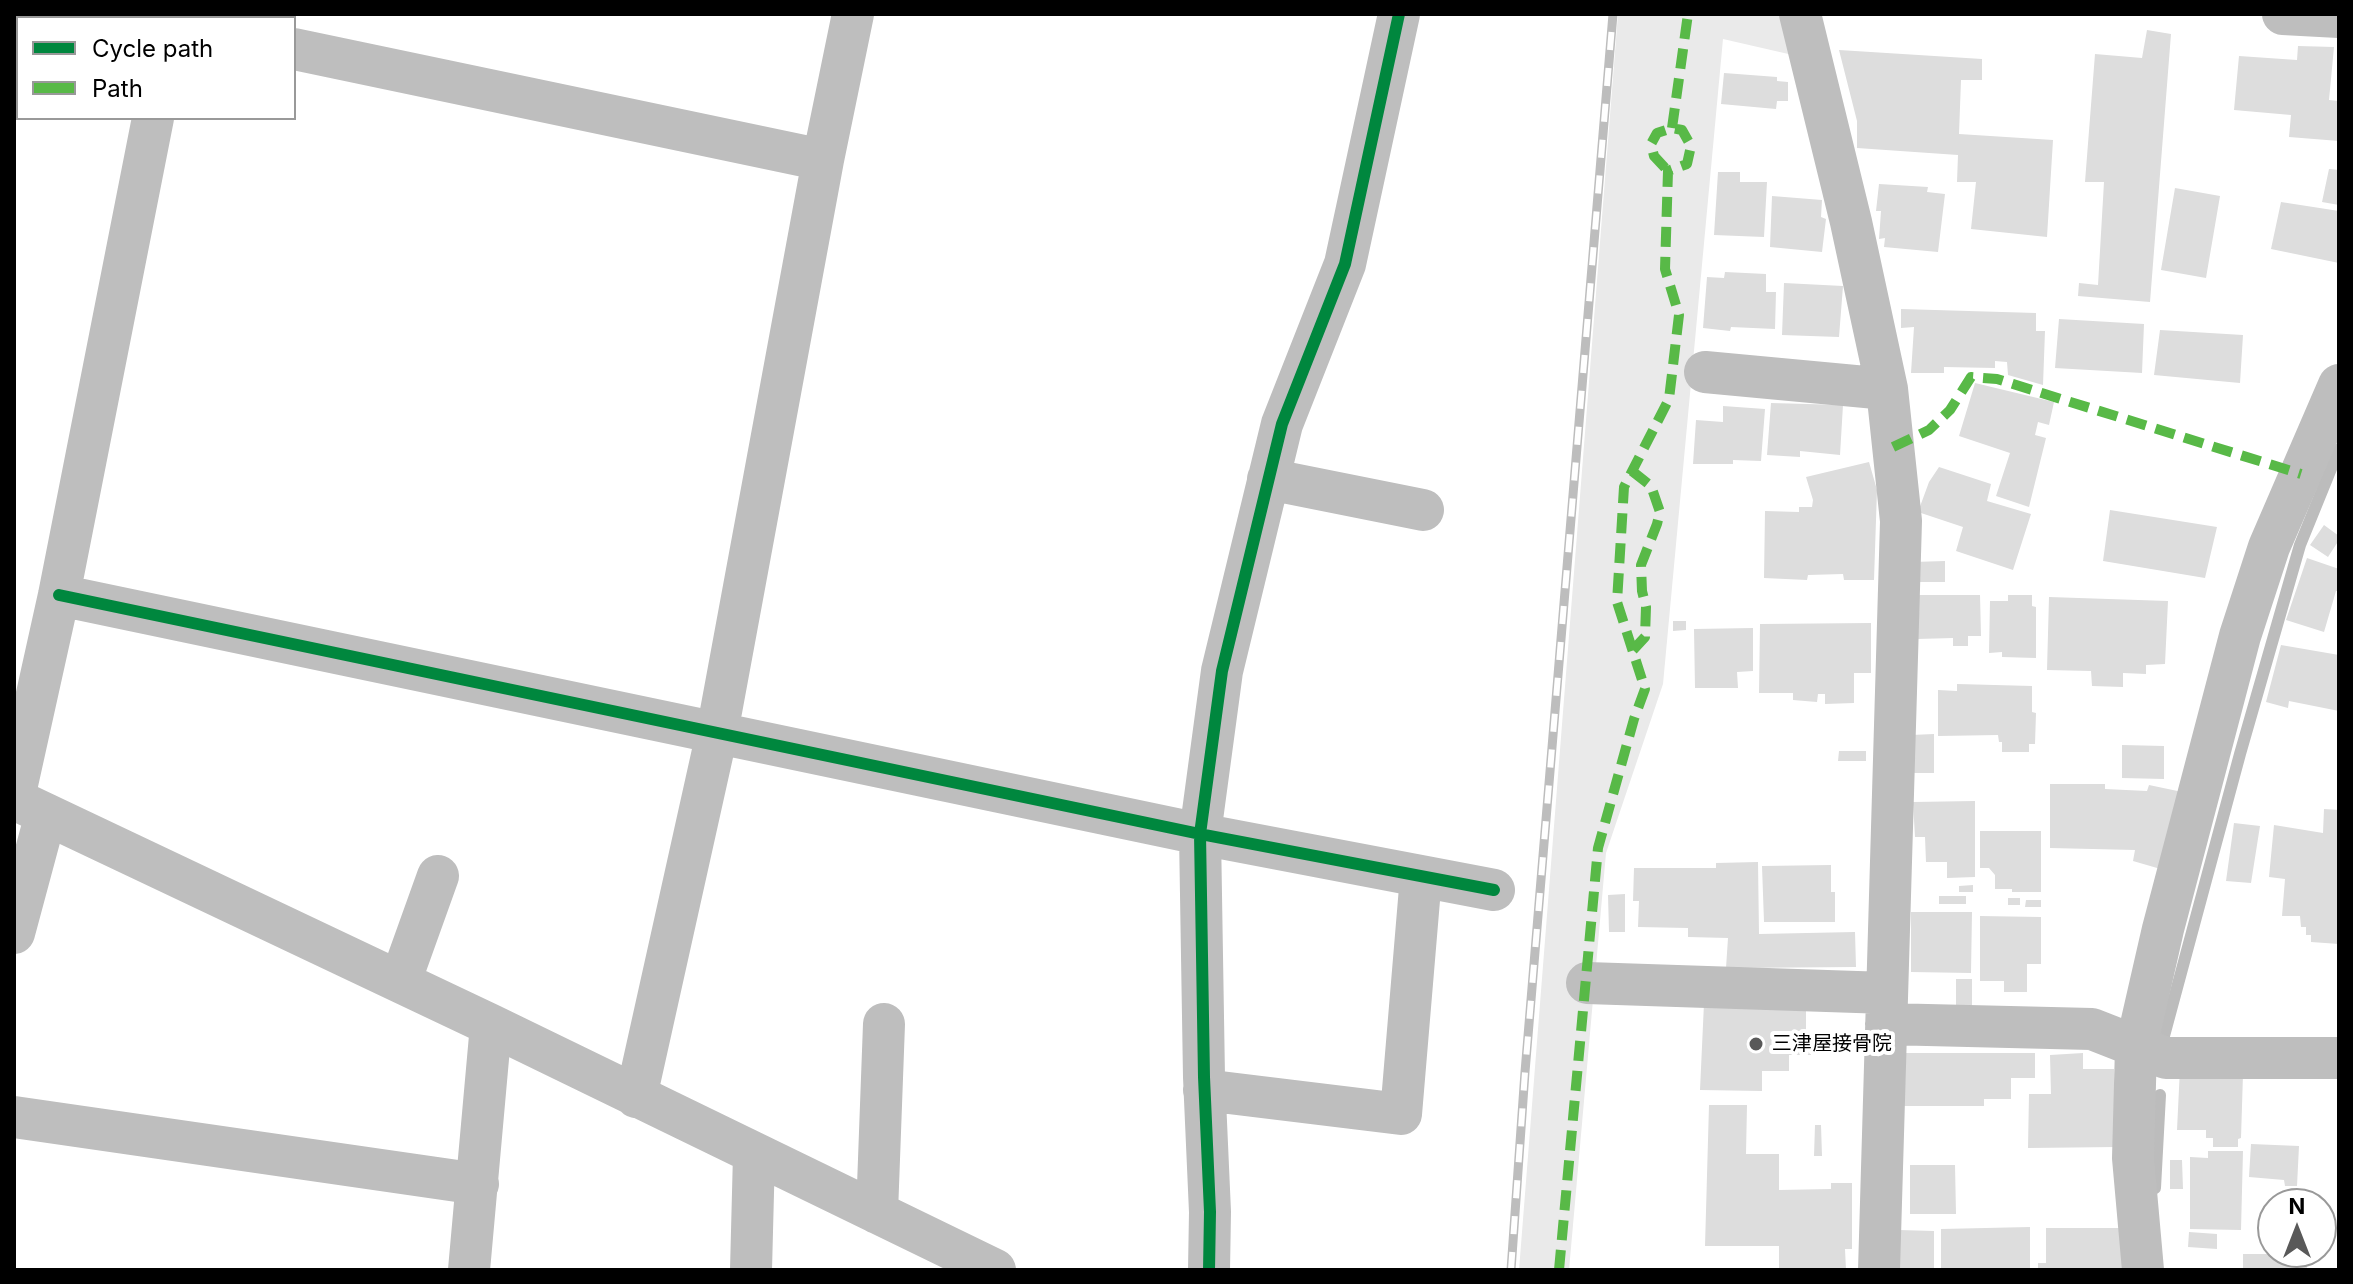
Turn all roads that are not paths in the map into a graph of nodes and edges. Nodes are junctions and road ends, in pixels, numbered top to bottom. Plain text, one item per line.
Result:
1 (853, 14) edge
2 (1399, 14) edge
3 (1800, 14) edge
4 (2283, 14) edge
5 (2339, 17) edge
6 (296, 49) edge
7 (153, 120) edge
8 (823, 160) junction
9 (1705, 372) dead end
10 (2339, 385) edge
11 (1887, 389) junction
12 (1268, 479) junction
13 (1423, 510) dead end
14 (59, 595) junction
15 (717, 733) junction
16 (25, 804) edge
17 (1200, 834) junction
18 (438, 876) dead end
19 (1421, 876) junction
20 (1494, 890) dead end
21 (14, 933) edge
22 (400, 982) junction
23 (1587, 983) dead end
24 (1886, 1008) junction
25 (884, 1024) dead end
26 (491, 1025) junction
27 (2136, 1047) junction
28 (2339, 1058) edge
29 (1204, 1090) junction
30 (636, 1097) junction
31 (14, 1117) edge
32 (754, 1154) junction
33 (478, 1184) junction
34 (877, 1213) junction
35 (469, 1270) edge
36 (751, 1270) edge
37 (995, 1270) edge
38 (1209, 1270) edge
39 (1879, 1270) edge
40 (2143, 1270) edge

1 - 8 street
2 - 12 street
3 - 11 street
4 - 5 street
6 - 8 street
7 - 14 street
8 - 15 street
9 - 11 street
10 - 27 street
11 - 24 street
12 - 13 street
12 - 17 street
14 - 15 street
14 - 16 street
15 - 17 street
15 - 30 street
16 - 21 street
16 - 22 street
17 - 19 street
17 - 29 street
18 - 22 street
19 - 20 street
19 - 29 street
22 - 26 street
23 - 24 street
24 - 27 street
24 - 39 street
25 - 34 street
26 - 30 street
26 - 33 street
27 - 28 street
27 - 40 street
29 - 38 street
30 - 32 street
31 - 33 street
32 - 34 street
32 - 36 street
33 - 35 street
34 - 37 street

